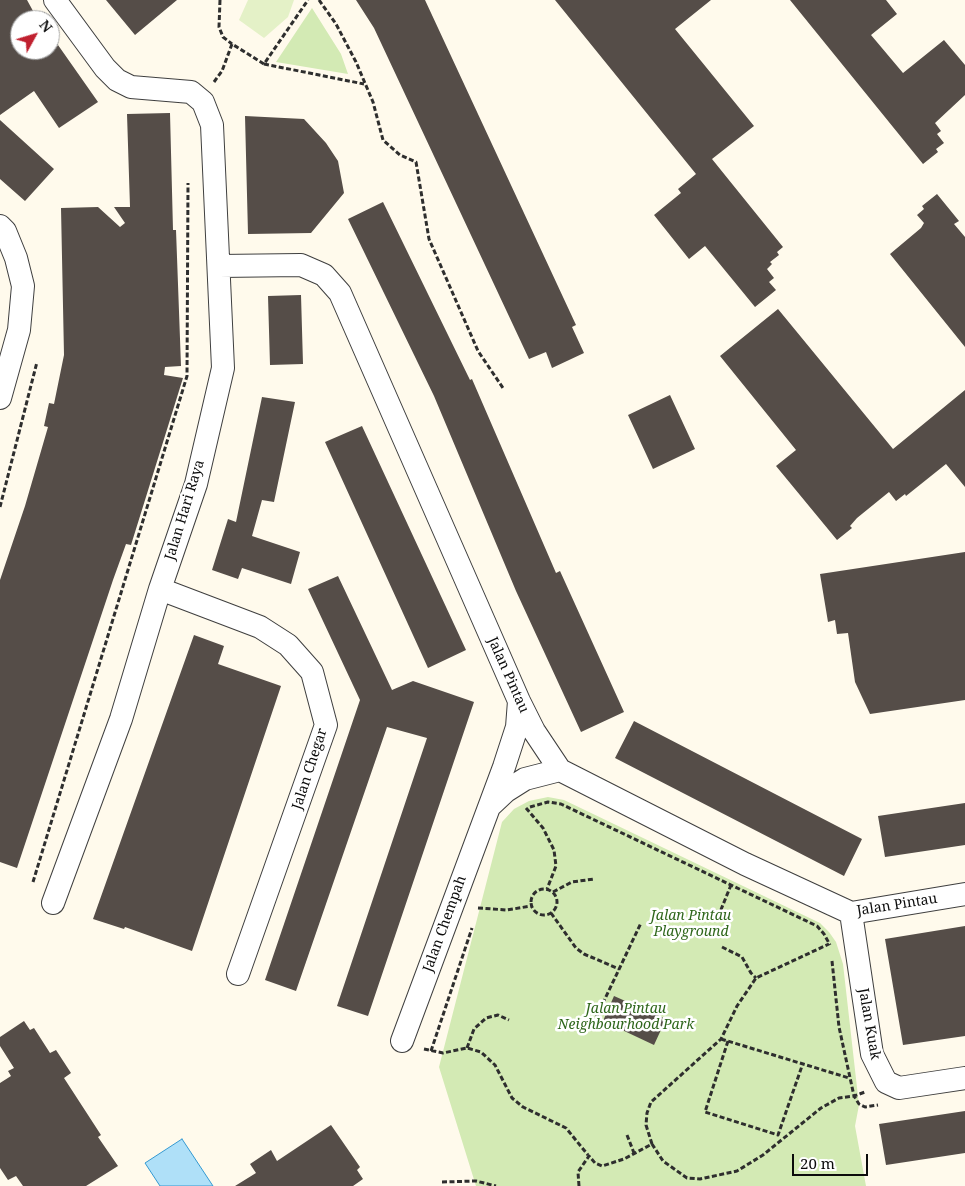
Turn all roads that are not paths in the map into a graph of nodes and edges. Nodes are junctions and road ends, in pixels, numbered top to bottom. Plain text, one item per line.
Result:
1 (55, 0) edge
2 (0, 226) edge
3 (219, 266) junction
4 (0, 398) edge
5 (160, 589) junction
6 (519, 701) junction
7 (560, 770) junction
8 (489, 806) junction
9 (965, 894) edge
10 (53, 903) road end
11 (851, 913) junction
12 (238, 974) dead end
13 (402, 1041) road end
14 (965, 1078) edge

1 - 3 street, Jalan Hari Raya
2 - 4 street
3 - 5 street, Jalan Hari Raya
3 - 6 street, Jalan Pintau
5 - 10 street, Jalan Hari Raya
5 - 12 street, Jalan Chegar
6 - 7 street, Jalan Pintau
6 - 8 street, Jalan Chempah
7 - 8 street, Jalan Chempah
7 - 11 street, Jalan Pintau
8 - 13 street, Jalan Chempah
9 - 11 street, Jalan Pintau
11 - 14 street, Jalan Kuak

